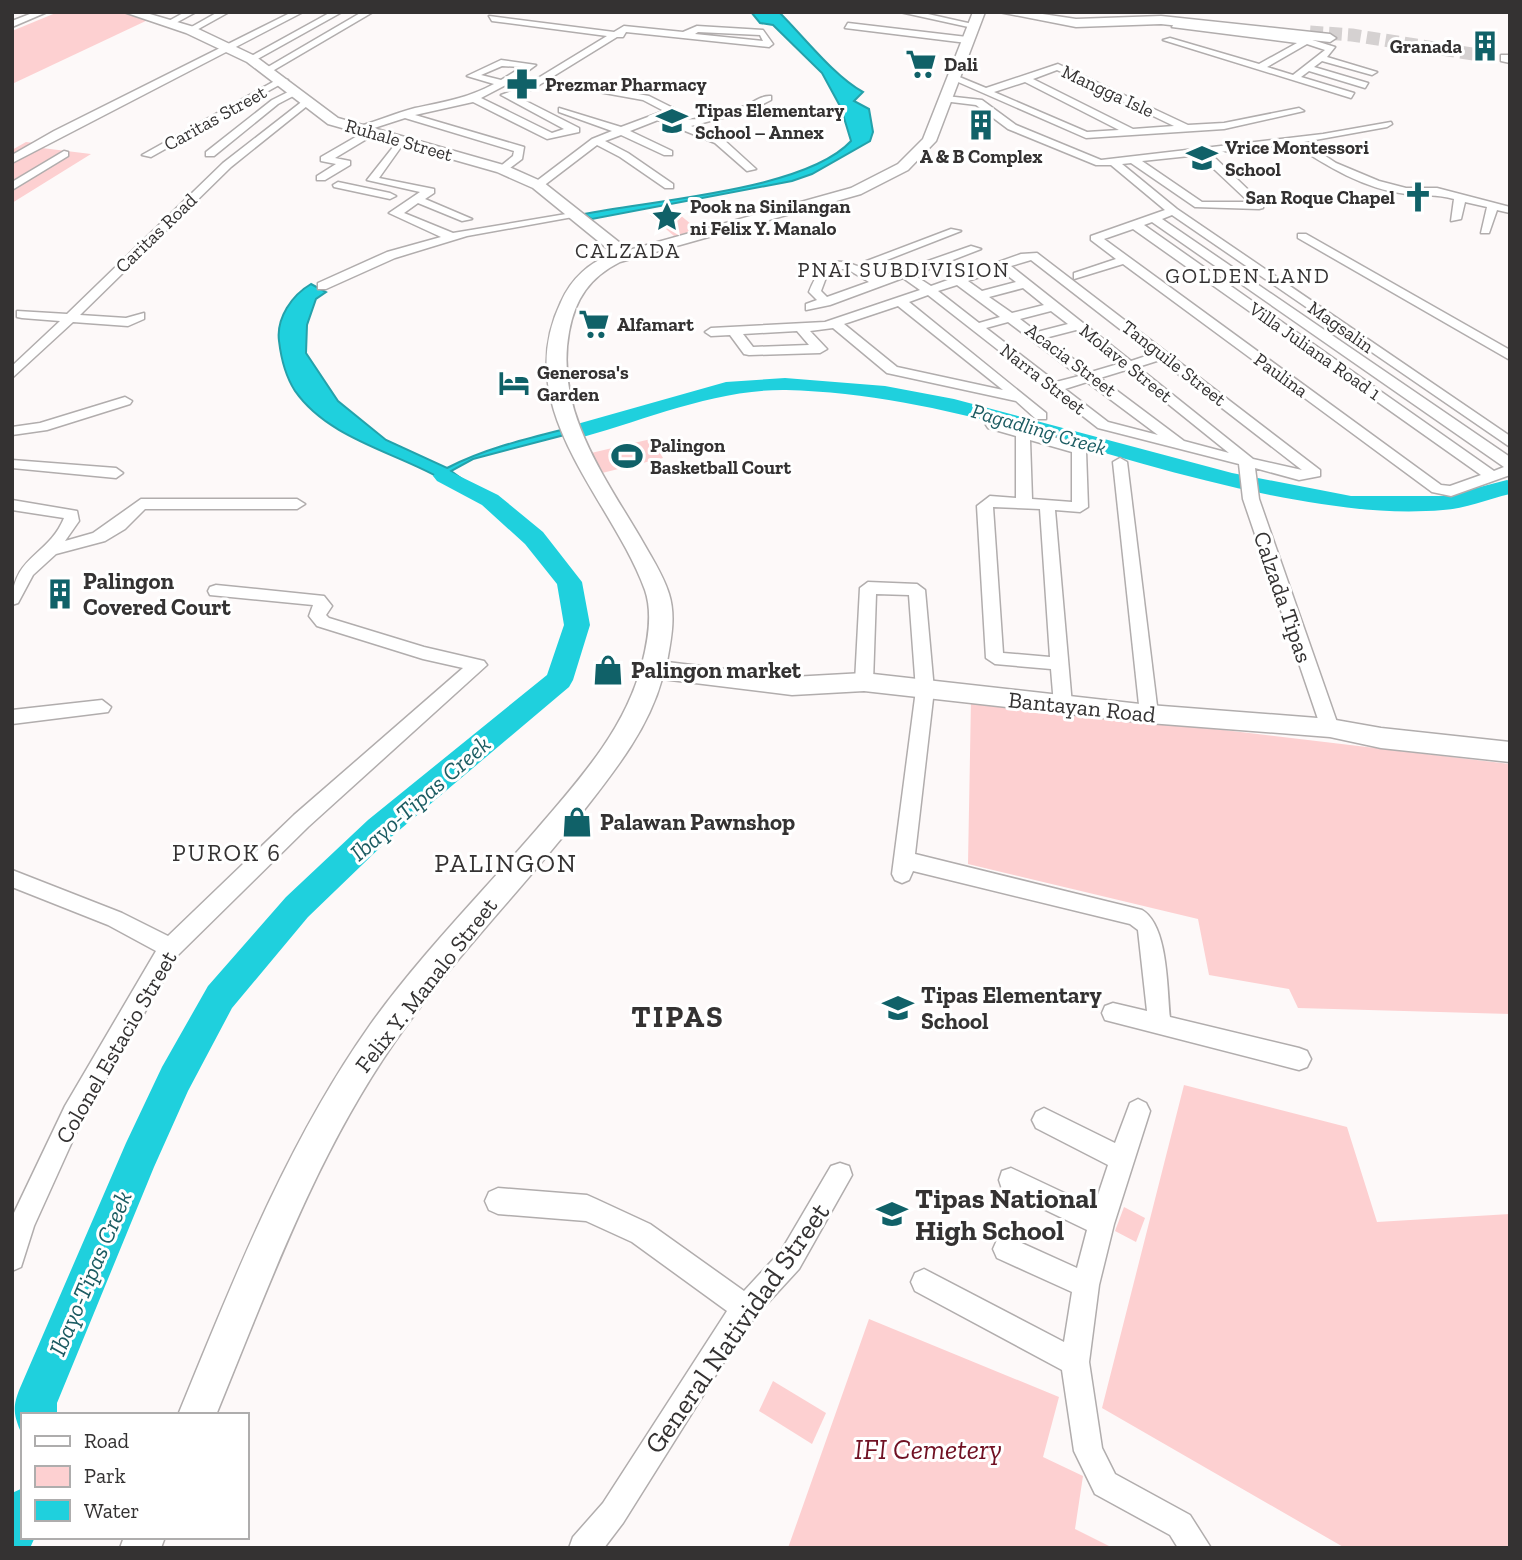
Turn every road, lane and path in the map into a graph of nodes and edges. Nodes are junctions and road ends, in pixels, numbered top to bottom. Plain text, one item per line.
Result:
1 (43, 12) edge
2 (130, 12) edge
3 (192, 12) edge
4 (225, 12) edge
5 (299, 12) edge
6 (338, 12) edge
7 (369, 12) edge
8 (515, 12) edge
9 (904, 12) edge
10 (1005, 12) edge
11 (1023, 12) edge
12 (1041, 12) edge
13 (1056, 12) edge
14 (492, 18) dead end
15 (557, 18) dead end
16 (169, 23) junction
17 (12, 24) edge
18 (1175, 24) dead end
19 (848, 26) dead end
20 (973, 26) edge
21 (1189, 27) junction
22 (190, 30) junction
23 (1225, 31) junction
24 (568, 34) dead end
25 (616, 34) junction
26 (685, 35) junction
27 (1263, 36) junction
28 (1303, 36) junction
29 (1329, 38) tunnel mouth
30 (632, 42) dead end
31 (708, 43) dead end
32 (227, 49) junction
33 (1196, 49) junction
34 (1236, 53) junction
35 (1321, 58) junction
36 (251, 59) junction
37 (1259, 68) junction
38 (1308, 68) junction
39 (266, 71) junction
40 (1372, 72) dead end
41 (1023, 77) junction
42 (954, 78) junction
43 (1294, 78) junction
44 (283, 80) junction
45 (500, 83) junction
46 (573, 85) dead end
47 (1365, 85) dead end
48 (296, 91) junction
49 (985, 92) junction
50 (1351, 95) dead end
51 (473, 98) junction
52 (768, 98) dead end
53 (946, 99) junction
54 (307, 102) junction
55 (562, 110) dead end
56 (1299, 111) dead end
57 (405, 115) junction
58 (660, 117) junction
59 (1387, 124) dead end
60 (682, 125) junction
61 (573, 129) junction
62 (366, 130) junction
63 (1189, 130) junction
64 (622, 131) junction
65 (1133, 133) junction
66 (401, 140) junction
67 (597, 140) junction
68 (1294, 141) junction
69 (33, 148) junction
70 (1202, 152) junction
71 (668, 153) dead end
72 (146, 155) dead end
73 (210, 155) dead end
74 (12, 160) edge
75 (1135, 161) junction
76 (1115, 163) junction
77 (1212, 163) junction
78 (1200, 165) dead end
79 (1174, 168) dead end
80 (502, 169) junction
81 (751, 169) dead end
82 (1148, 172) junction
83 (321, 178) dead end
84 (338, 185) dead end
85 (538, 185) junction
86 (669, 186) dead end
87 (12, 187) edge
88 (1460, 197) junction
89 (417, 200) junction
90 (1493, 206) junction
91 (1510, 210) edge
92 (1173, 211) junction
93 (582, 217) junction
94 (466, 219) dead end
95 (1155, 219) junction
96 (1455, 219) dead end
97 (1137, 225) junction
98 (955, 231) dead end
99 (1485, 231) dead end
100 (452, 237) junction
101 (915, 246) junction
102 (975, 249) dead end
103 (626, 255) junction
104 (1124, 260) junction
105 (939, 261) junction
106 (870, 262) dead end
107 (1002, 265) junction
108 (905, 274) junction
109 (1077, 276) dead end
110 (959, 280) junction
111 (878, 283) junction
112 (1026, 284) junction
113 (322, 286) dead end
114 (930, 291) junction
115 (981, 295) junction
116 (900, 301) junction
117 (826, 302) junction
118 (1054, 306) junction
119 (810, 307) dead end
120 (22, 314) dead end
121 (139, 316) dead end
122 (1013, 317) junction
123 (71, 318) junction
124 (834, 323) junction
125 (1079, 325) junction
126 (1309, 326) junction
127 (800, 327) junction
128 (977, 327) junction
129 (734, 331) junction
130 (1286, 331) junction
131 (711, 332) dead end
132 (1038, 336) junction
133 (1510, 342) edge
134 (1164, 355) junction
135 (1510, 356) edge
136 (1129, 365) junction
137 (12, 374) edge
138 (1092, 376) junction
139 (1055, 387) junction
140 (1021, 398) junction
141 (125, 401) dead end
142 (1041, 416) dead end
143 (1244, 417) junction
144 (993, 425) dead end
145 (1207, 427) junction
146 (12, 431) edge
147 (1023, 433) junction
148 (1510, 443) edge
149 (1178, 445) junction
150 (1120, 462) dead end
151 (1248, 463) junction
152 (12, 464) edge
153 (1510, 464) edge
154 (1312, 469) joint
155 (1510, 470) edge
156 (116, 473) dead end
157 (1493, 477) junction
158 (297, 504) dead end
159 (1024, 504) junction
160 (12, 505) edge
161 (1047, 506) junction
162 (50, 550) junction
163 (216, 591) dead end
164 (12, 599) edge
165 (1060, 664) junction
166 (653, 669) junction
167 (864, 682) junction
168 (925, 690) junction
169 (1063, 705) junction
170 (102, 707) dead end
171 (1149, 714) junction
172 (12, 717) edge
173 (1330, 728) junction
174 (1510, 752) edge
175 (16, 886) edge
176 (170, 947) junction
177 (1113, 1013) dead end
178 (1160, 1024) junction
179 (1299, 1059) dead end
180 (1138, 1111) dead end
181 (1044, 1120) dead end
182 (1121, 1159) junction
183 (840, 1175) dead end
184 (1011, 1180) dead end
185 (498, 1201) dead end
186 (1101, 1224) junction
187 (1006, 1249) dead end
188 (12, 1258) edge
189 (924, 1282) dead end
190 (1086, 1285) junction
191 (746, 1308) junction
192 (1075, 1362) junction
193 (198, 1413) edge
194 (584, 1548) edge
195 (1196, 1548) edge

1 - 17 street
2 - 16 street, Ruhale Street
3 - 16 street
4 - 22 street
5 - 32 street
6 - 36 street
7 - 39 street
8 - 15 street
9 - 20 street
10 - 28 main road
11 - 28 street
12 - 13 street
14 - 25 street
16 - 22 street, Ruhale Street
18 - 21 street
19 - 20 street
20 - 42 main road, Felix Y. Manalo Street
21 - 23 street
21 - 33 street
22 - 32 street, Ruhale Street
23 - 27 street
23 - 33 street
24 - 25 street
25 - 26 street
25 - 30 street
25 - 31 street
25 - 61 street
26 - 26 street
27 - 28 street
27 - 34 street
28 - 29 main road
28 - 35 street
28 - 37 street
32 - 36 street, Ruhale Street
32 - 69 street
33 - 34 street
34 - 37 street
35 - 38 street
35 - 40 street
36 - 39 street, Ruhale Street
37 - 43 street
38 - 43 street
38 - 47 street
39 - 44 street, Ruhale Street
41 - 49 street, Mangga Isle
41 - 63 street, Mangga Isle
41 - 65 street
42 - 49 street
42 - 53 main road, Felix Y. Manalo Street
43 - 50 street
44 - 48 street, Ruhale Street
44 - 72 street, Caritas Street
45 - 45 street
45 - 51 street
46 - 58 street
48 - 54 street, Ruhale Street
48 - 73 street
49 - 65 street
51 - 57 street
51 - 61 street
52 - 60 street
53 - 76 street
53 - 103 main road, Felix Y. Manalo Street
54 - 62 street, Ruhale Street
54 - 123 street, Caritas Road
55 - 64 street
56 - 63 street
57 - 62 street
57 - 80 street
58 - 60 street
58 - 64 street
59 - 68 street
60 - 81 street
61 - 67 street
62 - 66 street, Ruhale Street
62 - 83 street
63 - 65 street
64 - 67 street
64 - 71 street
66 - 80 street, Ruhale Street
66 - 89 street
67 - 85 street
67 - 86 street
68 - 70 street
68 - 88 street
69 - 74 street
69 - 87 street
70 - 75 street
70 - 77 street
75 - 76 street
75 - 82 street
76 - 92 street, Magsalin
77 - 78 street
77 - 82 street
79 - 82 street
80 - 85 street, Ruhale Street
84 - 89 street
85 - 93 street, Ruhale Street
88 - 90 street
88 - 96 street
89 - 94 street
89 - 100 street
90 - 91 street
90 - 99 street
92 - 95 street
92 - 148 street, Magsalin
93 - 100 street
93 - 103 street, Ruhale Street
95 - 97 street
95 - 126 street
97 - 104 street, Paulina
97 - 130 street, Villa Juliana Road 1
98 - 101 street
100 - 113 street
101 - 105 street
101 - 106 street
102 - 105 street
103 - 166 main road, Felix Y. Manalo Street
104 - 109 street
104 - 157 street, Paulina
105 - 108 street
107 - 110 street
107 - 112 street, Molave Street
107 - 134 street, Tanguile Street
108 - 111 street
108 - 114 street, Narra Street
110 - 114 street
110 - 115 street, Acacia Street
111 - 117 street
111 - 117 street
112 - 115 street
112 - 118 street, Molave Street
114 - 116 street
114 - 128 street, Narra Street
115 - 122 street, Acacia Street
116 - 124 street
116 - 140 street
117 - 119 street
118 - 122 street
118 - 125 street, Molave Street
120 - 123 street
121 - 123 street
122 - 128 street
122 - 132 street, Acacia Street
123 - 137 street, Caritas Road
124 - 127 street
124 - 140 street
125 - 132 street
125 - 136 street, Molave Street
126 - 130 street
126 - 153 street
127 - 129 street
127 - 129 street
128 - 139 street, Narra Street
129 - 131 street
130 - 157 street, Villa Juliana Road 1
132 - 138 street, Acacia Street
133 - 135 street
134 - 136 street
134 - 143 street, Tanguile Street
136 - 138 street
136 - 145 street, Molave Street
138 - 139 street
138 - 149 street, Acacia Street
139 - 149 street, Narra Street
140 - 142 street
141 - 146 street
143 - 145 street
143 - 154 street, Tanguile Street
144 - 147 street
145 - 151 street, Molave Street
147 - 159 street
147 - 161 street
149 - 151 street, Narra Street
150 - 171 street
151 - 154 street, Narra Street
151 - 173 street, Calzada Tipas
152 - 156 street
155 - 157 street, Paulina
158 - 162 street
159 - 161 street
159 - 165 street
160 - 162 street
161 - 165 street
162 - 164 street
163 - 176 street, Colonel Estacio Street
165 - 169 street
166 - 167 street, Bantayan Road
166 - 193 street, Felix Y. Manalo Street
167 - 168 street, Bantayan Road
167 - 168 street
168 - 169 street, Bantayan Road
168 - 178 street
169 - 171 street, Bantayan Road
170 - 172 street
171 - 173 street, Bantayan Road
173 - 174 street, Bantayan Road
175 - 176 street
176 - 188 street, Colonel Estacio Street
177 - 178 street
178 - 179 street
180 - 182 street
181 - 182 street
182 - 186 street
183 - 191 street, General Natividad Street
184 - 186 street
185 - 191 street
186 - 190 street
187 - 190 street
189 - 192 street
190 - 192 street
191 - 194 street, General Natividad Street
192 - 195 street

